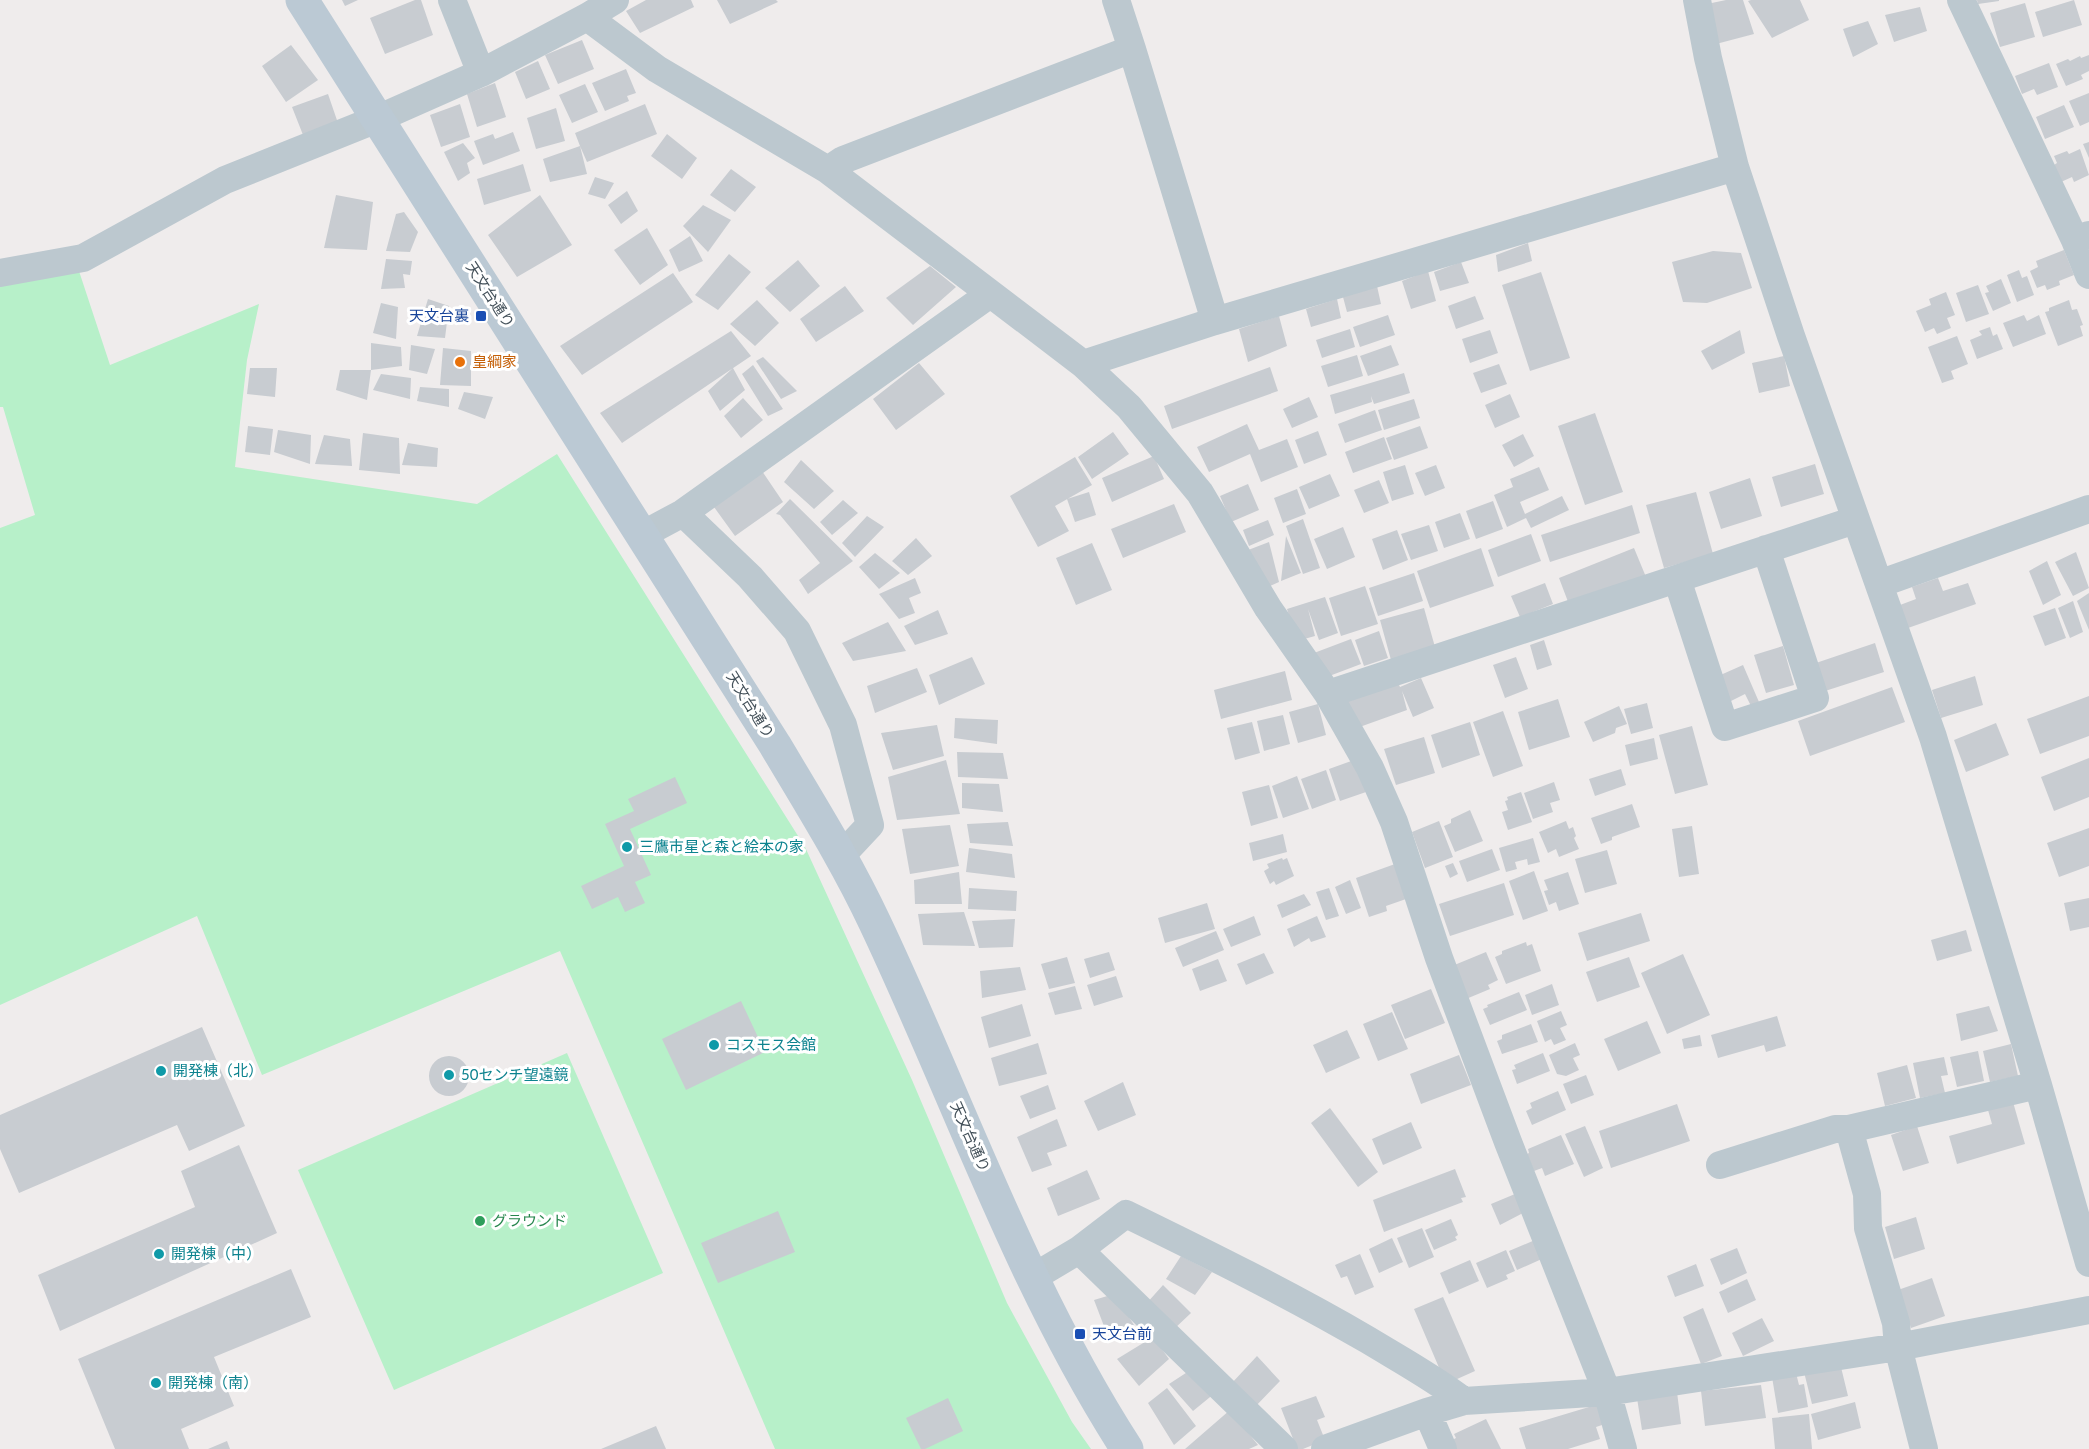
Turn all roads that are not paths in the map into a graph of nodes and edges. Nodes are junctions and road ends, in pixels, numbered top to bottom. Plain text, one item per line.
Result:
1 (302, 0) edge
2 (452, 0) edge
3 (615, 0) edge
4 (1116, 0) edge
5 (1696, 0) edge
6 (1961, 0) edge
7 (587, 18) junction
8 (1132, 49) junction
9 (481, 73) junction
10 (377, 119) junction
11 (1735, 167) junction
12 (828, 170) junction
13 (2082, 237) edge
14 (0, 273) edge
15 (2089, 276) edge
16 (990, 294) junction
17 (1215, 321) junction
18 (1083, 364) junction
19 (2089, 509) edge
20 (683, 513) junction
21 (1855, 520) junction
22 (642, 535) junction
23 (1767, 549) junction
24 (1677, 579) junction
25 (1879, 584) junction
26 (1328, 694) junction
27 (842, 856) junction
28 (2038, 1085) junction
29 (1850, 1129) junction
30 (1720, 1166) dead end
31 (2078, 1184) edge
32 (1079, 1250) junction
33 (2089, 1263) edge
34 (1032, 1278) junction
35 (2089, 1310) edge
36 (1899, 1347) junction
37 (1607, 1392) junction
38 (1464, 1401) junction
39 (1427, 1412) junction
40 (1126, 1449) edge
41 (1284, 1449) edge
42 (1325, 1449) edge
43 (1443, 1449) edge
44 (1623, 1449) edge
45 (1924, 1449) edge

1 - 10 main road, 天文台通り
2 - 9 street
3 - 7 street
4 - 8 street
5 - 11 street
6 - 13 street
7 - 9 street
7 - 12 street
8 - 12 street
8 - 17 street
9 - 10 street
10 - 14 street
10 - 22 main road, 天文台通り
11 - 17 street
11 - 21 street
12 - 16 street
13 - 15 street
16 - 18 street
16 - 20 street
17 - 18 street
18 - 26 street
19 - 25 street
20 - 22 street
20 - 27 street
21 - 23 street
21 - 25 street
22 - 27 main road, 天文台通り
23 - 24 street
23 - 24 street
24 - 26 street
25 - 28 street
26 - 37 street
27 - 34 main road, 天文台通り
28 - 29 street
28 - 31 street
29 - 30 street
29 - 36 street
31 - 33 street
32 - 34 street
32 - 38 street
32 - 41 street
34 - 40 main road, 天文台通り
35 - 36 street
36 - 37 street
36 - 45 street
37 - 38 street
37 - 44 street
38 - 39 street
39 - 42 street
39 - 43 street

